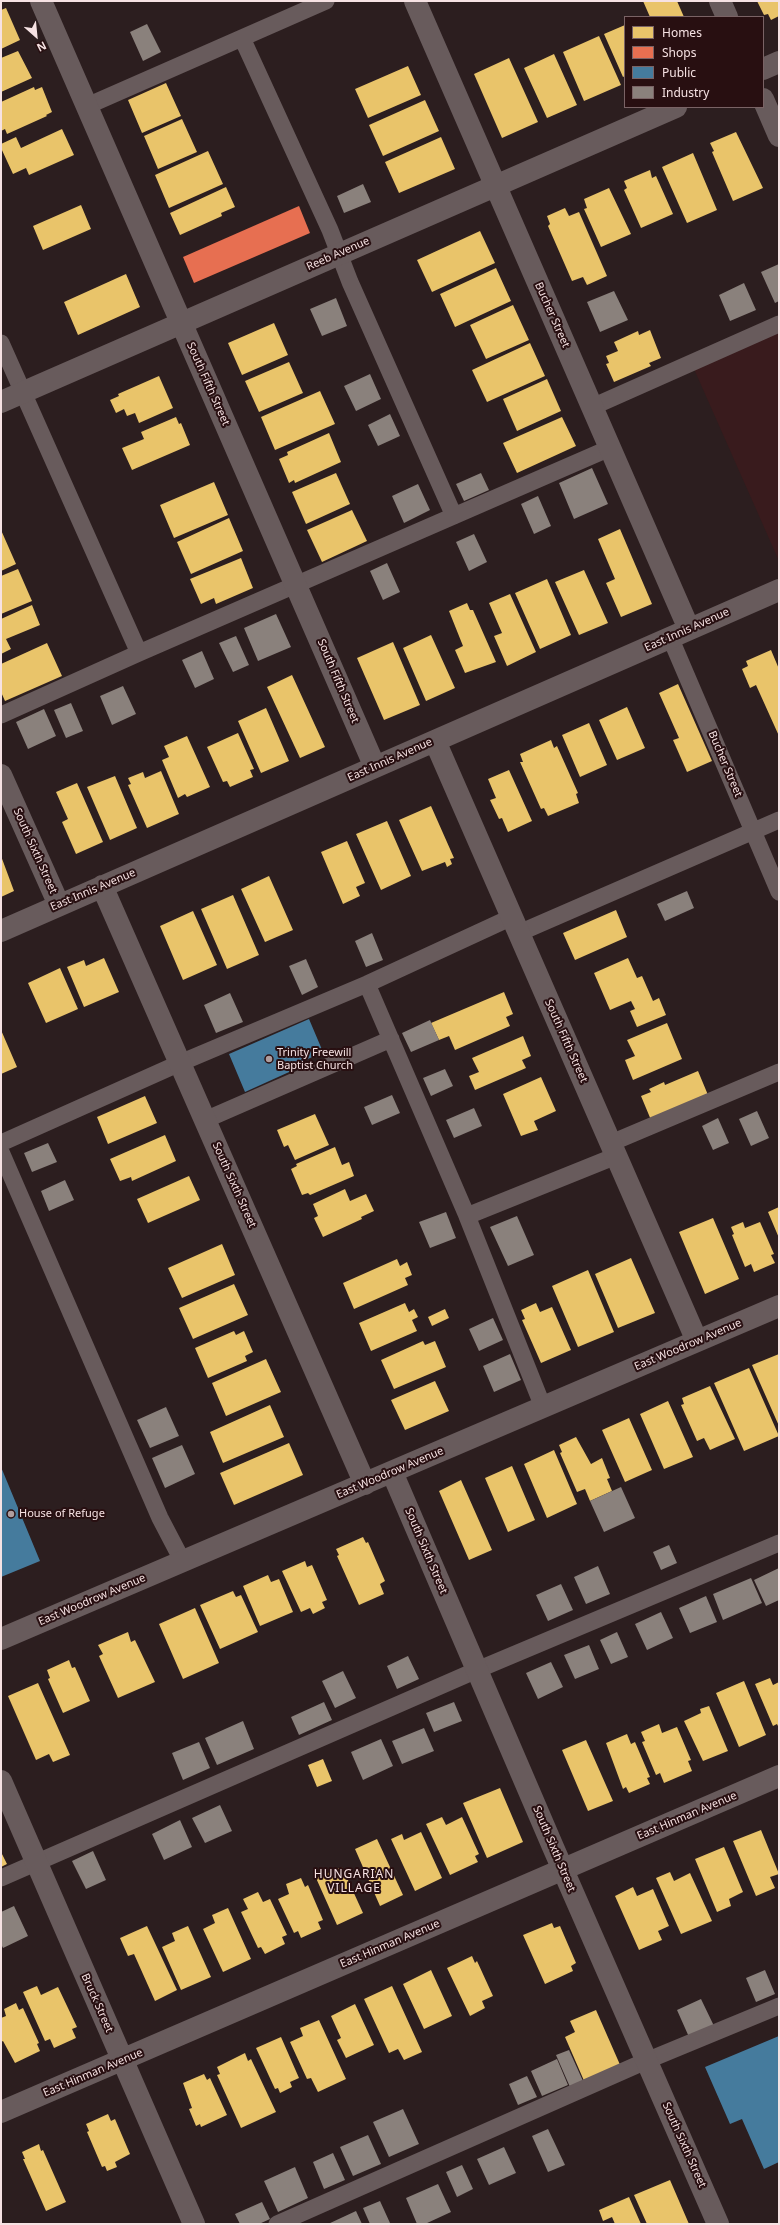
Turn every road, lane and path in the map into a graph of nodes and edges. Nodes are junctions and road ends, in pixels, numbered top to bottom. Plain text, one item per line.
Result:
1 (41, 1) edge
2 (326, 1) edge
3 (415, 1) edge
4 (720, 1) edge
5 (727, 16) edge
6 (242, 38) junction
7 (779, 62) edge
8 (764, 69) edge
9 (764, 101) edge
10 (87, 106) junction
11 (674, 108) edge
12 (779, 136) edge
13 (496, 186) junction
14 (339, 254) junction
15 (182, 323) junction
16 (779, 324) edge
17 (1, 343) edge
18 (22, 393) junction
19 (1, 402) edge
20 (592, 407) junction
21 (610, 448) junction
22 (454, 516) junction
23 (296, 585) junction
24 (779, 590) edge
25 (680, 633) junction
26 (139, 653) junction
27 (1, 715) edge
28 (435, 741) junction
29 (375, 767) junction
30 (1, 774) edge
31 (779, 820) edge
32 (753, 831) junction
33 (102, 886) junction
34 (779, 892) edge
35 (59, 905) junction
36 (516, 925) junction
37 (1, 931) edge
38 (367, 984) junction
39 (391, 1039) junction
40 (180, 1063) junction
41 (779, 1072) edge
42 (205, 1120) junction
43 (1, 1143) edge
44 (614, 1150) junction
45 (1, 1152) edge
46 (467, 1216) junction
47 (779, 1306) edge
48 (697, 1341) junction
49 (543, 1407) junction
50 (392, 1472) junction
51 (365, 1484) junction
52 (779, 1543) edge
53 (184, 1562) junction
54 (1, 1639) edge
55 (477, 1670) junction
56 (779, 1776) edge
57 (1, 1781) edge
58 (36, 1863) junction
59 (562, 1870) junction
60 (1, 1878) edge
61 (779, 2006) edge
62 (122, 2060) junction
63 (646, 2061) junction
64 (1, 2112) edge
65 (194, 2224) edge
66 (276, 2224) edge
67 (718, 2224) edge

1 - 10 street, South Fifth Street
2 - 6 lane
3 - 13 street, Bucher Street
4 - 5 street
6 - 10 lane
6 - 14 lane
7 - 8 street
9 - 12 street
10 - 15 street, South Fifth Street
11 - 13 street, Reeb Avenue
13 - 14 street, Reeb Avenue
13 - 20 street, Bucher Street
14 - 15 street, Reeb Avenue
14 - 22 lane
15 - 18 street, Reeb Avenue
15 - 23 street, South Fifth Street
16 - 20 lane
17 - 18 lane
18 - 19 street, Reeb Avenue
18 - 26 lane
20 - 21 street, Bucher Street
21 - 22 lane
21 - 25 street, Bucher Street
22 - 23 lane
23 - 26 lane
23 - 29 street, South Fifth Street
24 - 25 street, East Innis Avenue
25 - 28 street, East Innis Avenue
25 - 32 lane, Bucher Street
26 - 27 lane
28 - 29 street, East Innis Avenue
28 - 36 street, South Fifth Street
29 - 33 street, East Innis Avenue
30 - 35 street, South Sixth Street
31 - 32 lane
32 - 34 lane, Bucher Street
32 - 36 lane
33 - 35 street, East Innis Avenue
33 - 40 street, South Sixth Street
35 - 37 street, East Innis Avenue
36 - 38 lane
36 - 44 street, South Fifth Street
38 - 39 lane
38 - 40 lane
39 - 42 lane
39 - 46 lane
40 - 42 street, South Sixth Street
40 - 43 lane
41 - 44 lane
42 - 51 street, South Sixth Street
44 - 46 lane
44 - 48 street, South Fifth Street
45 - 53 lane
46 - 49 lane
47 - 48 street, East Woodrow Avenue
48 - 49 street, East Woodrow Avenue
49 - 50 street, East Woodrow Avenue
50 - 51 street, East Woodrow Avenue
50 - 55 street, South Sixth Street
51 - 53 street, East Woodrow Avenue
52 - 55 lane
53 - 54 street, East Woodrow Avenue
55 - 58 lane
55 - 59 street, South Sixth Street
56 - 59 street, East Hinman Avenue
57 - 58 street, Bruck Street
58 - 60 lane
58 - 62 street, Bruck Street
59 - 62 street, East Hinman Avenue
59 - 63 street, South Sixth Street
61 - 63 lane
62 - 64 street, East Hinman Avenue
62 - 65 street, Bruck Street
63 - 66 lane
63 - 67 street, South Sixth Street

